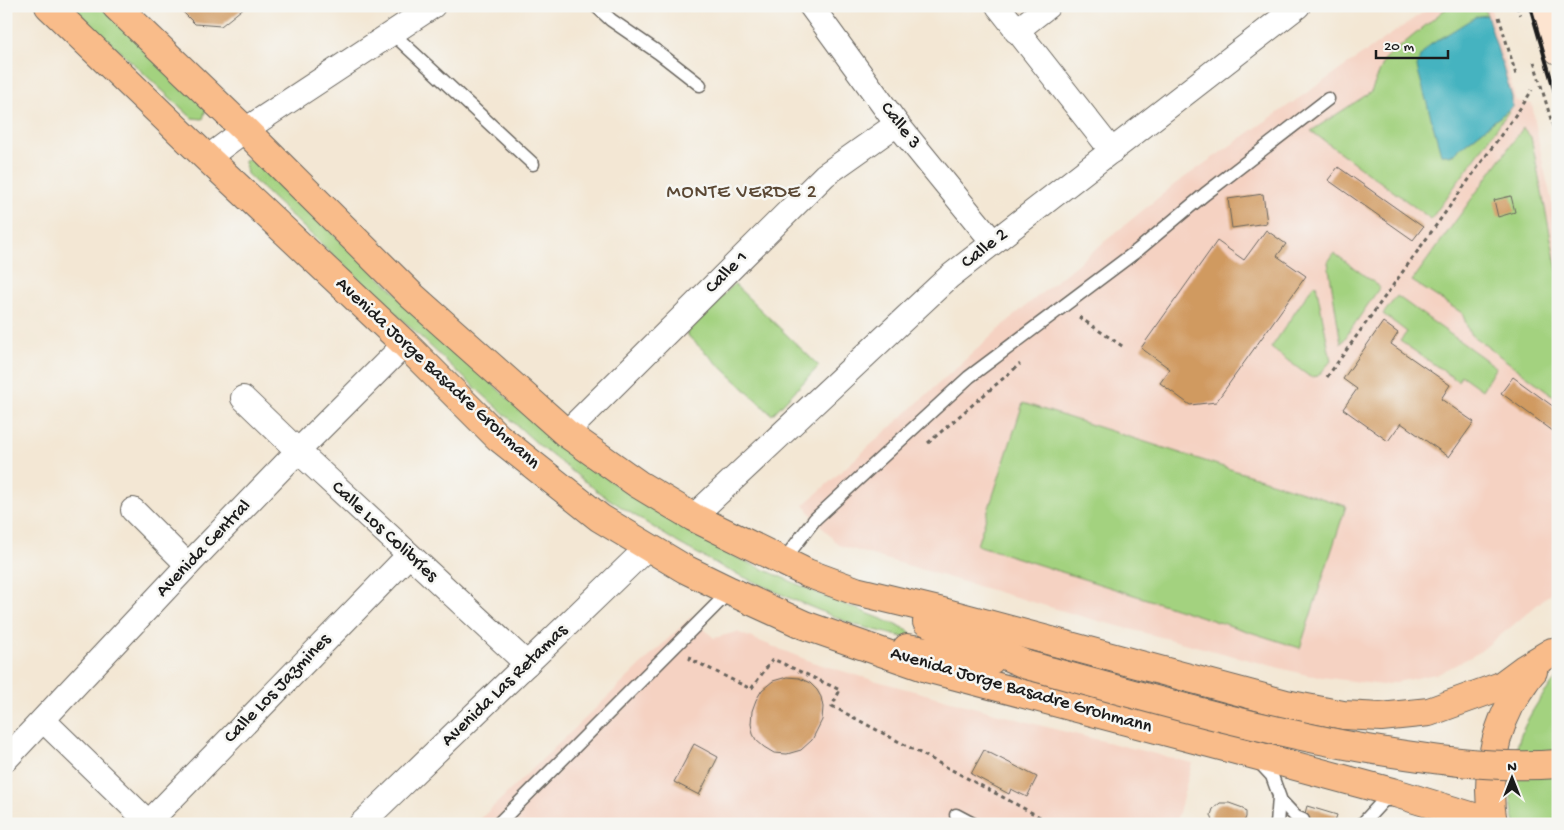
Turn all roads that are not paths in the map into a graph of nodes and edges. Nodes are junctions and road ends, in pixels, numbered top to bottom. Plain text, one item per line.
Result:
1 (49, 6) edge
2 (116, 6) edge
3 (596, 6) edge
4 (811, 6) edge
5 (998, 6) edge
6 (1048, 6) edge
7 (1298, 6) edge
8 (1546, 6) edge
9 (427, 8) edge
10 (1016, 31) junction
11 (392, 33) junction
12 (1558, 50) edge
13 (700, 85) dead end
14 (1328, 100) dead end
15 (897, 124) junction
16 (245, 130) junction
17 (1112, 151) junction
18 (207, 158) junction
19 (533, 164) dead end
20 (993, 242) junction
21 (405, 344) junction
22 (243, 398) dead end
23 (566, 433) junction
24 (298, 451) junction
25 (133, 510) dead end
26 (693, 517) junction
27 (648, 548) junction
28 (409, 555) junction
29 (782, 561) junction
30 (188, 565) junction
31 (730, 591) junction
32 (856, 591) junction
33 (845, 639) junction
34 (1555, 650) edge
35 (527, 664) junction
36 (1027, 665) junction
37 (43, 720) junction
38 (1251, 754) junction
39 (6, 759) edge
40 (1558, 764) edge
41 (1279, 797) junction
42 (1416, 800) junction
43 (956, 815) dead end
44 (1303, 820) dead end
45 (1493, 822) edge
46 (149, 823) edge
47 (361, 824) edge
48 (498, 824) edge
49 (973, 824) edge
50 (1277, 824) edge
51 (1362, 824) edge

1 - 18 highway, Avenida Jorge Basadre Grohmann
2 - 16 highway
3 - 13 lane
4 - 15 street, Calle 3
5 - 10 street
6 - 10 street
7 - 17 street, Calle 2
8 - 12 main road
9 - 11 street
10 - 17 street
11 - 16 street
11 - 19 lane
14 - 29 lane
15 - 20 street, Calle 3
15 - 23 street, Calle 1
16 - 18 street
16 - 23 highway
17 - 20 street, Calle 2
18 - 21 highway, Avenida Jorge Basadre Grohmann
20 - 26 street, Calle 2
21 - 24 street, Avenida Central
21 - 27 highway, Avenida Jorge Basadre Grohmann
22 - 24 street, Calle Los Colibríes
23 - 26 highway
24 - 28 street, Calle Los Colibríes
24 - 30 street, Avenida Central
25 - 30 street
26 - 29 highway
27 - 31 highway, Avenida Jorge Basadre Grohmann
27 - 35 street, Avenida Las Retamas
28 - 35 street, Calle Los Colibríes
28 - 46 street, Calle Los Jazmines
29 - 32 highway
30 - 37 street, Avenida Central
31 - 33 highway, Avenida Jorge Basadre Grohmann
31 - 48 lane
32 - 34 highway
32 - 36 highway
33 - 36 highway
33 - 38 highway, Avenida Jorge Basadre Grohmann
34 - 45 highway
35 - 47 street, Avenida Las Retamas
36 - 40 highway, bridge
37 - 39 street, Avenida Central
37 - 46 street
38 - 41 lane
38 - 42 highway, Avenida Jorge Basadre Grohmann
41 - 44 lane
41 - 50 lane
42 - 45 highway, Avenida Jorge Basadre Grohmann
42 - 51 lane
43 - 49 lane

